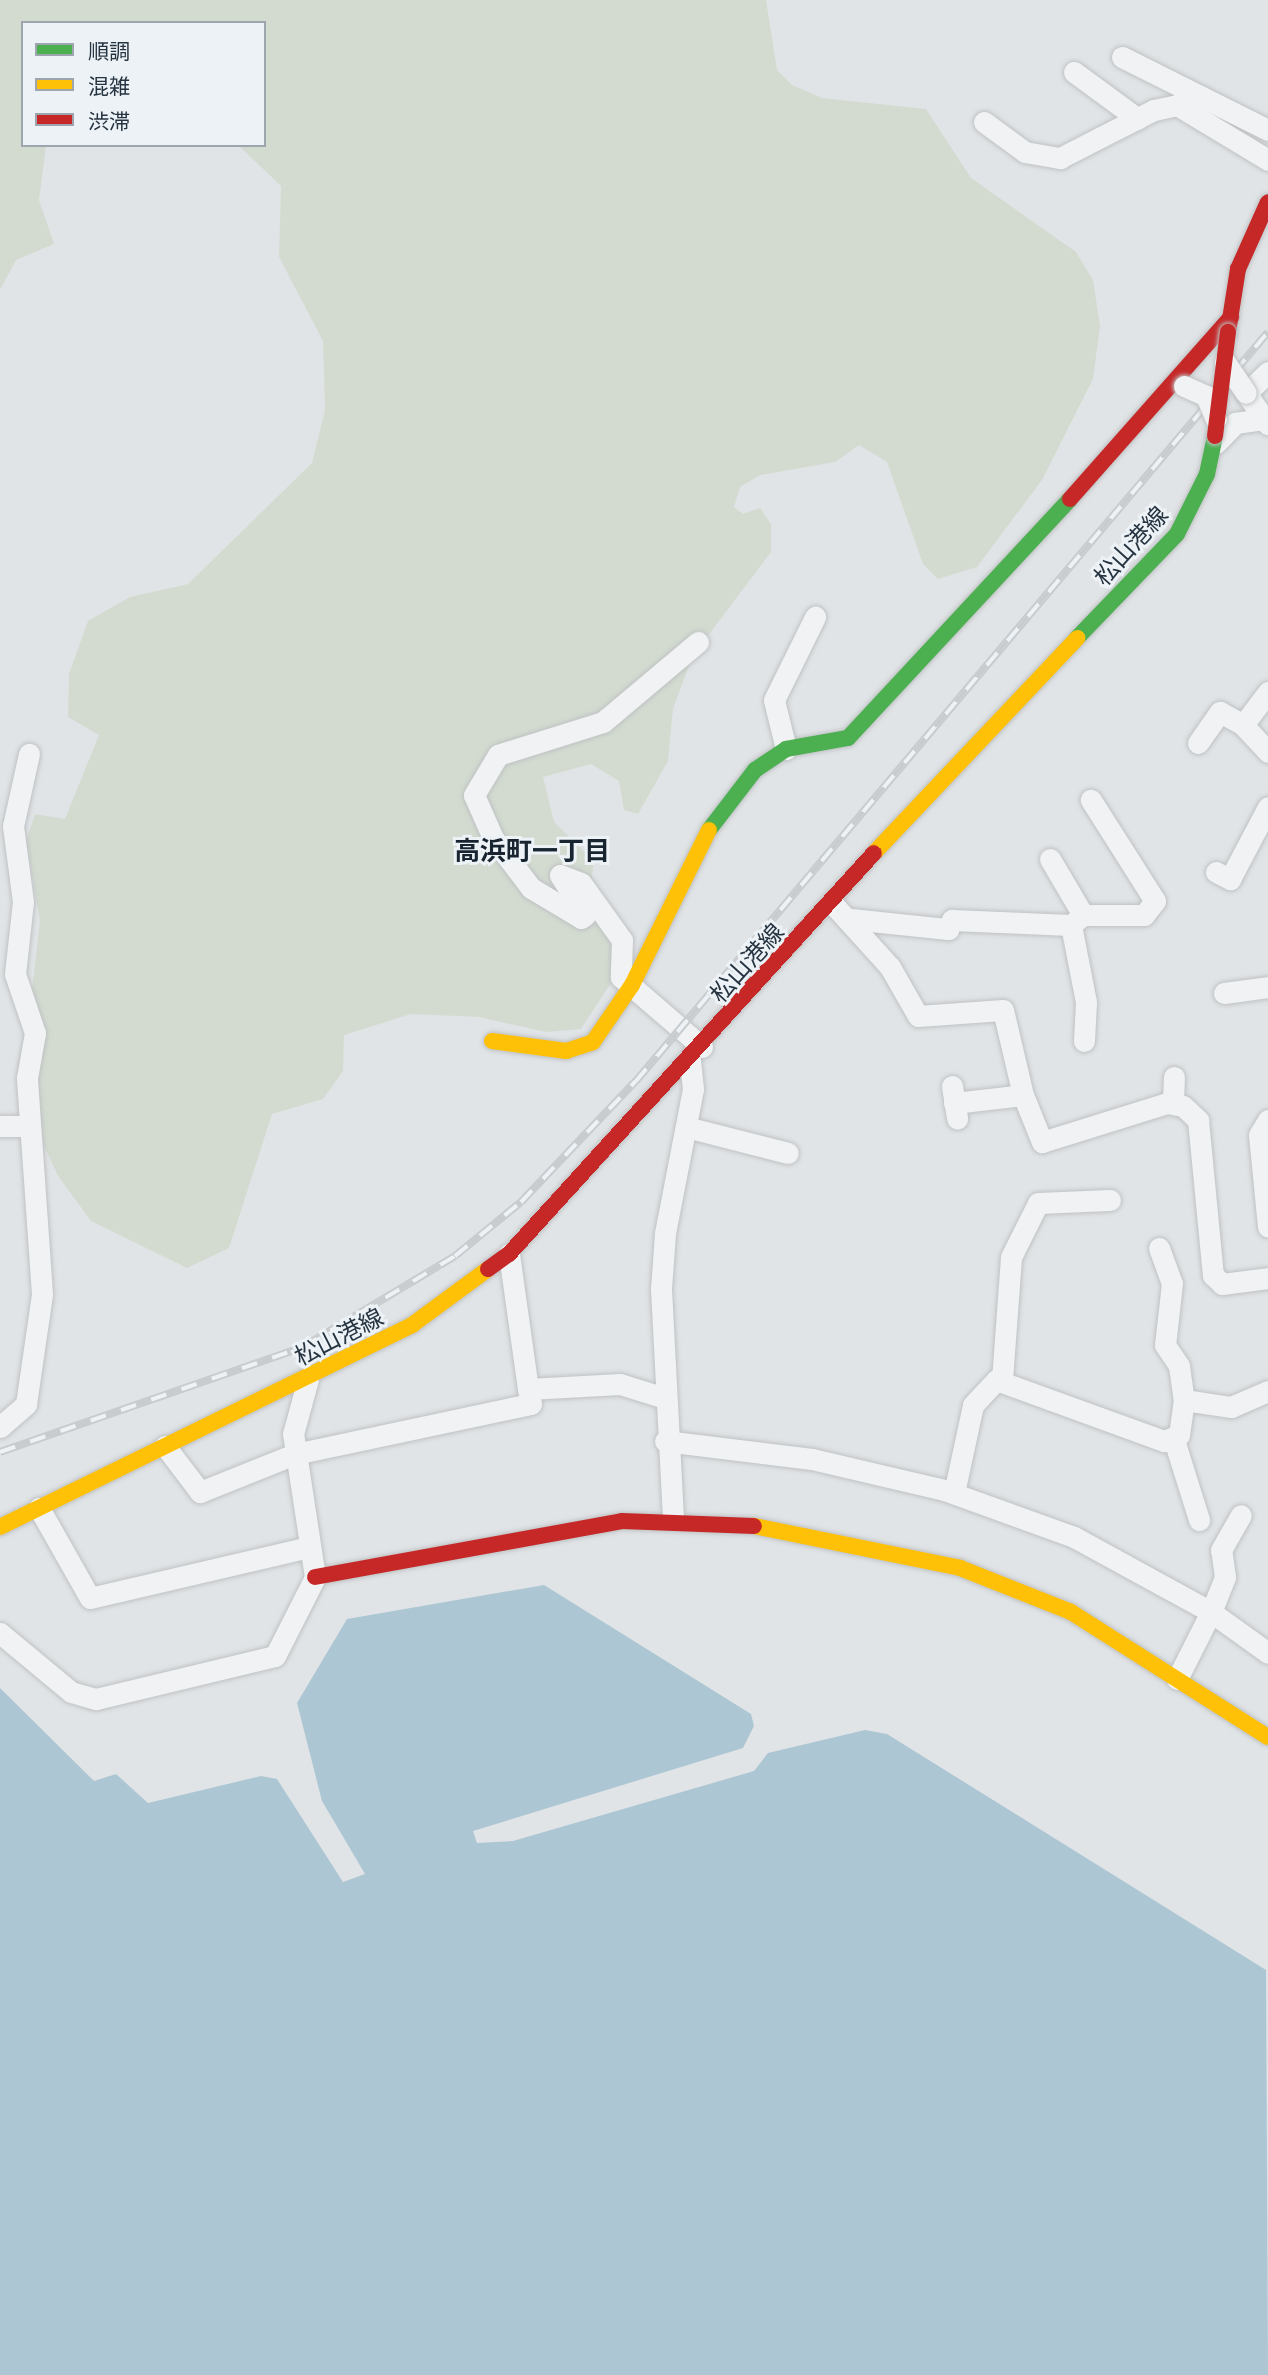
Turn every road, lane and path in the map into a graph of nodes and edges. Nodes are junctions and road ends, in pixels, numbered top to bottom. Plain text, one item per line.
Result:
1 (1122, 57) dead end
2 (1074, 72) dead end
3 (1138, 119) junction
4 (984, 122) dead end
5 (1268, 130) edge
6 (1268, 160) edge
7 (1268, 202) edge
8 (1229, 325) junction
9 (1225, 362) junction
10 (1268, 372) edge
11 (1180, 385) junction
12 (1246, 393) junction
13 (1265, 421) edge
14 (1215, 439) junction
15 (815, 617) dead end
16 (698, 642) dead end
17 (1268, 692) edge
18 (1243, 725) junction
19 (1198, 743) dead end
20 (786, 749) junction
21 (1268, 752) edge
22 (29, 754) dead end
23 (1091, 800) dead end
24 (1268, 807) edge
25 (1050, 859) dead end
26 (1216, 872) dead end
27 (831, 903) junction
28 (851, 919) junction
29 (1077, 920) junction
30 (632, 985) junction
31 (1268, 987) edge
32 (8, 989) edge
33 (1224, 993) dead end
34 (492, 1041) dead end
35 (1084, 1041) dead end
36 (696, 1053) junction
37 (1174, 1077) dead end
38 (1023, 1095) junction
39 (954, 1103) dead end
40 (1173, 1103) junction
41 (1268, 1121) edge
42 (30, 1126) junction
43 (686, 1127) junction
44 (1, 1130) edge
45 (788, 1153) dead end
46 (1110, 1200) dead end
47 (1268, 1227) edge
48 (1159, 1248) dead end
49 (509, 1254) junction
50 (1268, 1278) edge
51 (307, 1379) junction
52 (1002, 1380) junction
53 (528, 1389) junction
54 (1268, 1391) edge
55 (665, 1398) junction
56 (1184, 1400) junction
57 (0, 1427) edge
58 (1174, 1440) junction
59 (665, 1441) junction
60 (165, 1447) junction
61 (295, 1454) junction
62 (954, 1493) junction
63 (39, 1507) junction
64 (1241, 1515) dead end
65 (673, 1518) junction
66 (1199, 1520) dead end
67 (0, 1527) edge
68 (310, 1547) junction
69 (315, 1577) junction
70 (1211, 1612) junction
71 (0, 1633) edge
72 (1268, 1653) edge
73 (1177, 1679) junction
74 (1268, 1737) edge

1 - 5 street
2 - 3 street
3 - 4 street
3 - 6 street
7 - 8 street, 松山港線
8 - 9 street, 松山港線, bridge
8 - 11 street
9 - 12 street, bridge
9 - 14 street, 松山港線, bridge
10 - 12 street
11 - 14 street, bridge
11 - 20 street
12 - 13 street
13 - 14 street
14 - 27 street, 松山港線
15 - 20 street
16 - 30 street
17 - 18 street
18 - 19 street
18 - 21 street
20 - 30 street
22 - 32 street
23 - 29 street
24 - 26 street
25 - 29 street
27 - 28 street
27 - 36 street, 松山港線
28 - 29 street
28 - 38 street
29 - 35 street
30 - 34 street
30 - 36 street
31 - 33 street
32 - 42 street
36 - 43 street
36 - 49 street, 松山港線
37 - 40 street
38 - 39 street
38 - 40 street
40 - 50 street
41 - 47 street
42 - 44 street
42 - 57 street
43 - 45 street
43 - 55 street
46 - 52 street
48 - 56 street
49 - 51 street, 松山港線
49 - 53 street
51 - 60 street, 松山港線
51 - 61 street
52 - 58 street
52 - 62 street
53 - 55 street
53 - 61 street
54 - 56 street
55 - 59 street
56 - 58 street
58 - 66 street
59 - 62 street
59 - 65 street
60 - 61 street
60 - 63 street, 松山港線
61 - 68 street
62 - 70 street
63 - 67 street, 松山港線
63 - 68 street
64 - 70 street
65 - 69 street
65 - 73 street
68 - 69 street
69 - 71 street
70 - 72 street
70 - 73 street
73 - 74 street

